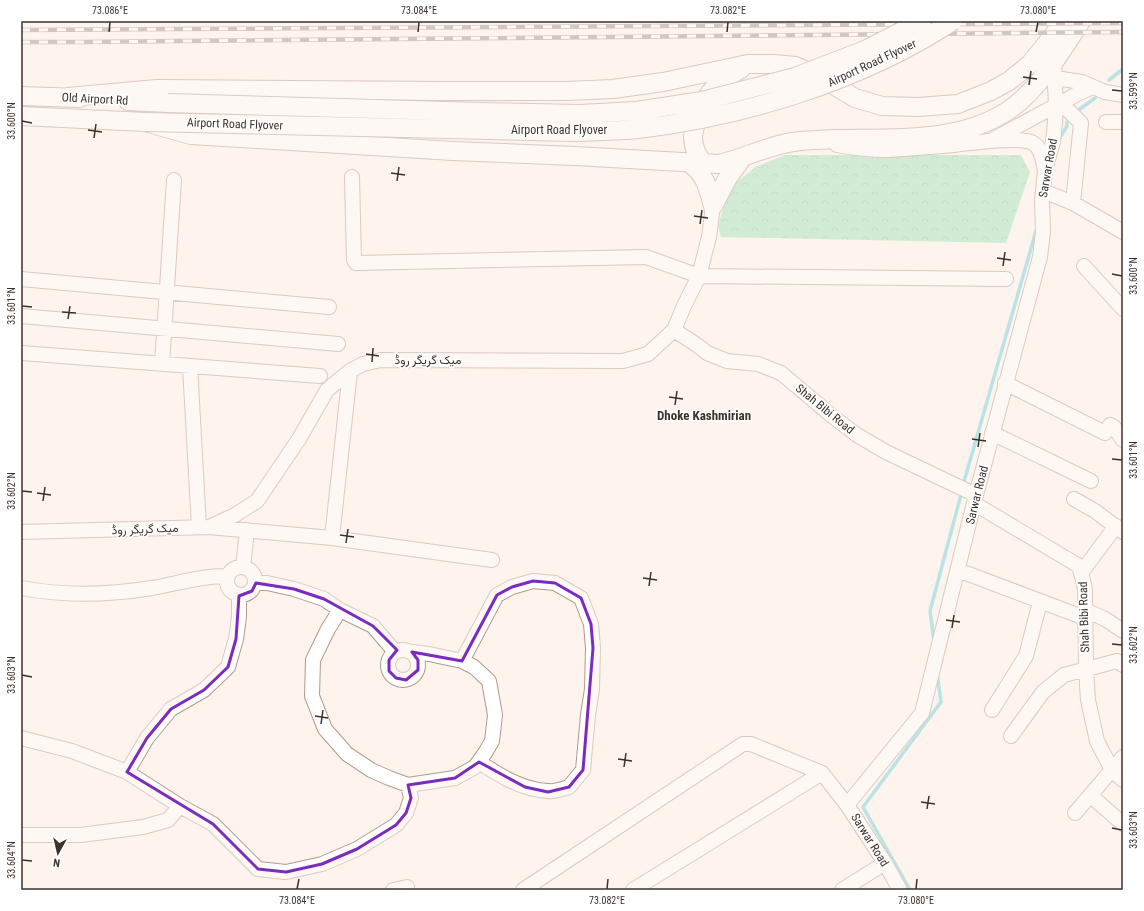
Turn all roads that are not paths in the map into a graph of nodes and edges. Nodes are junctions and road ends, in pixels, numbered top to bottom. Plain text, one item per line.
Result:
1 (922, 21) edge
2 (953, 21) edge
3 (1062, 21) edge
4 (1081, 21) edge
5 (748, 64) junction
6 (1054, 70) junction
7 (1093, 87) junction
8 (1123, 95) edge
9 (21, 96) edge
10 (68, 97) junction
11 (168, 103) joint
12 (958, 104) junction
13 (1056, 106) junction
14 (21, 116) edge
15 (144, 122) junction
16 (1106, 122) dead end
17 (1123, 122) edge
18 (968, 128) junction
19 (808, 141) junction
20 (991, 141) junction
21 (743, 157) junction
22 (697, 163) junction
23 (1045, 170) junction
24 (352, 177) dead end
25 (174, 180) dead end
26 (1043, 191) junction
27 (1073, 203) junction
28 (713, 206) junction
29 (1123, 231) edge
30 (1084, 266) dead end
31 (699, 276) junction
32 (21, 279) edge
33 (1006, 279) dead end
34 (166, 292) junction
35 (329, 307) dead end
36 (1123, 309) edge
37 (21, 316) edge
38 (164, 329) junction
39 (674, 330) junction
40 (338, 344) dead end
41 (22, 354) edge
42 (162, 364) junction
43 (190, 366) junction
44 (350, 371) junction
45 (320, 376) dead end
46 (1005, 383) junction
47 (992, 433) junction
48 (1123, 440) edge
49 (1091, 480) dead end
50 (975, 499) junction
51 (1074, 499) dead end
52 (204, 527) junction
53 (1119, 529) edge
54 (247, 530) junction
55 (21, 532) edge
56 (332, 538) junction
57 (492, 560) dead end
58 (243, 567) junction
59 (958, 570) junction
60 (1081, 573) junction
61 (228, 576) junction
62 (256, 583) junction
63 (21, 588) edge
64 (238, 596) junction
65 (1040, 602) junction
66 (340, 610) junction
67 (1085, 614) junction
68 (1123, 631) edge
69 (395, 652) junction
70 (412, 652) junction
71 (462, 661) junction
72 (1123, 665) edge
73 (1086, 669) junction
74 (992, 710) dead end
75 (1011, 736) dead end
76 (21, 738) edge
77 (1123, 757) edge
78 (479, 762) junction
79 (1112, 770) junction
80 (127, 772) junction
81 (822, 773) junction
82 (1123, 780) edge
83 (408, 785) junction
84 (1090, 795) junction
85 (847, 805) junction
86 (180, 806) junction
87 (1075, 813) dead end
88 (1123, 824) edge
89 (21, 835) edge
90 (885, 863) junction
91 (651, 885) edge
92 (407, 887) dead end
93 (393, 890) edge
94 (523, 890) edge
95 (633, 890) edge
96 (842, 890) edge
97 (900, 890) edge

1 - 11 main road, Airport Road Flyover, bridge
2 - 15 main road, Airport Road Flyover, bridge
3 - 12 main road
4 - 6 main road
5 - 10 main road
5 - 12 main road
5 - 22 main road, میک گریگر روڈ
6 - 7 street
6 - 13 street, Sarwar Road
6 - 18 main road
7 - 8 street
7 - 13 street
9 - 10 main road, Old Airport Rd
10 - 11 main road, Old Airport Rd
12 - 18 main road
13 - 20 street
13 - 23 street, Sarwar Road
13 - 27 street
14 - 15 main road, Old Airport Rd
15 - 22 main road
16 - 17 street
18 - 19 main road
19 - 20 street
19 - 21 main road
20 - 23 street
21 - 22 main road
21 - 28 main road, میک گریگر روڈ
22 - 28 main road, میک گریگر روڈ
23 - 26 street, Sarwar Road
24 - 31 street
25 - 34 street
26 - 27 street
26 - 46 street, Sarwar Road
27 - 29 street
28 - 31 street, میک گریگر روڈ
30 - 36 street
31 - 33 street
31 - 39 street, میک گریگر روڈ
32 - 34 street
34 - 35 street
34 - 38 street
37 - 38 street
38 - 40 street
38 - 42 street
39 - 44 street, میک گریگر روڈ
39 - 50 street, Shah Bibi Road
41 - 42 street
42 - 43 street
43 - 45 street
43 - 52 street
44 - 52 street, میک گریگر روڈ
44 - 56 street
46 - 47 street, Sarwar Road
46 - 48 street
47 - 49 street
47 - 50 street, Sarwar Road
50 - 59 street, Sarwar Road
50 - 60 street, Shah Bibi Road
51 - 53 street
52 - 54 street
52 - 55 street, میک گریگر روڈ
53 - 60 street
54 - 56 street
54 - 58 street
56 - 57 street
58 - 61 street
58 - 62 street
59 - 65 street
59 - 85 street, Sarwar Road
60 - 67 street, Shah Bibi Road
61 - 63 street
61 - 64 street
62 - 64 street
62 - 66 street
64 - 80 street
65 - 67 street
65 - 74 street
66 - 69 street
66 - 83 street
67 - 68 street
67 - 73 street, Shah Bibi Road
69 - 70 street
69 - 70 street
70 - 71 street
71 - 78 street
71 - 78 street
72 - 73 street
73 - 75 street
73 - 79 street, Shah Bibi Road
76 - 80 street
77 - 79 street
78 - 83 street
79 - 82 street, Shah Bibi Road
79 - 84 street
80 - 86 street
81 - 85 street
81 - 91 street
81 - 94 street
83 - 86 street
84 - 87 street
84 - 88 street
85 - 90 street, Sarwar Road
86 - 89 street
90 - 96 street
90 - 97 street, Sarwar Road
91 - 95 street
92 - 93 street

